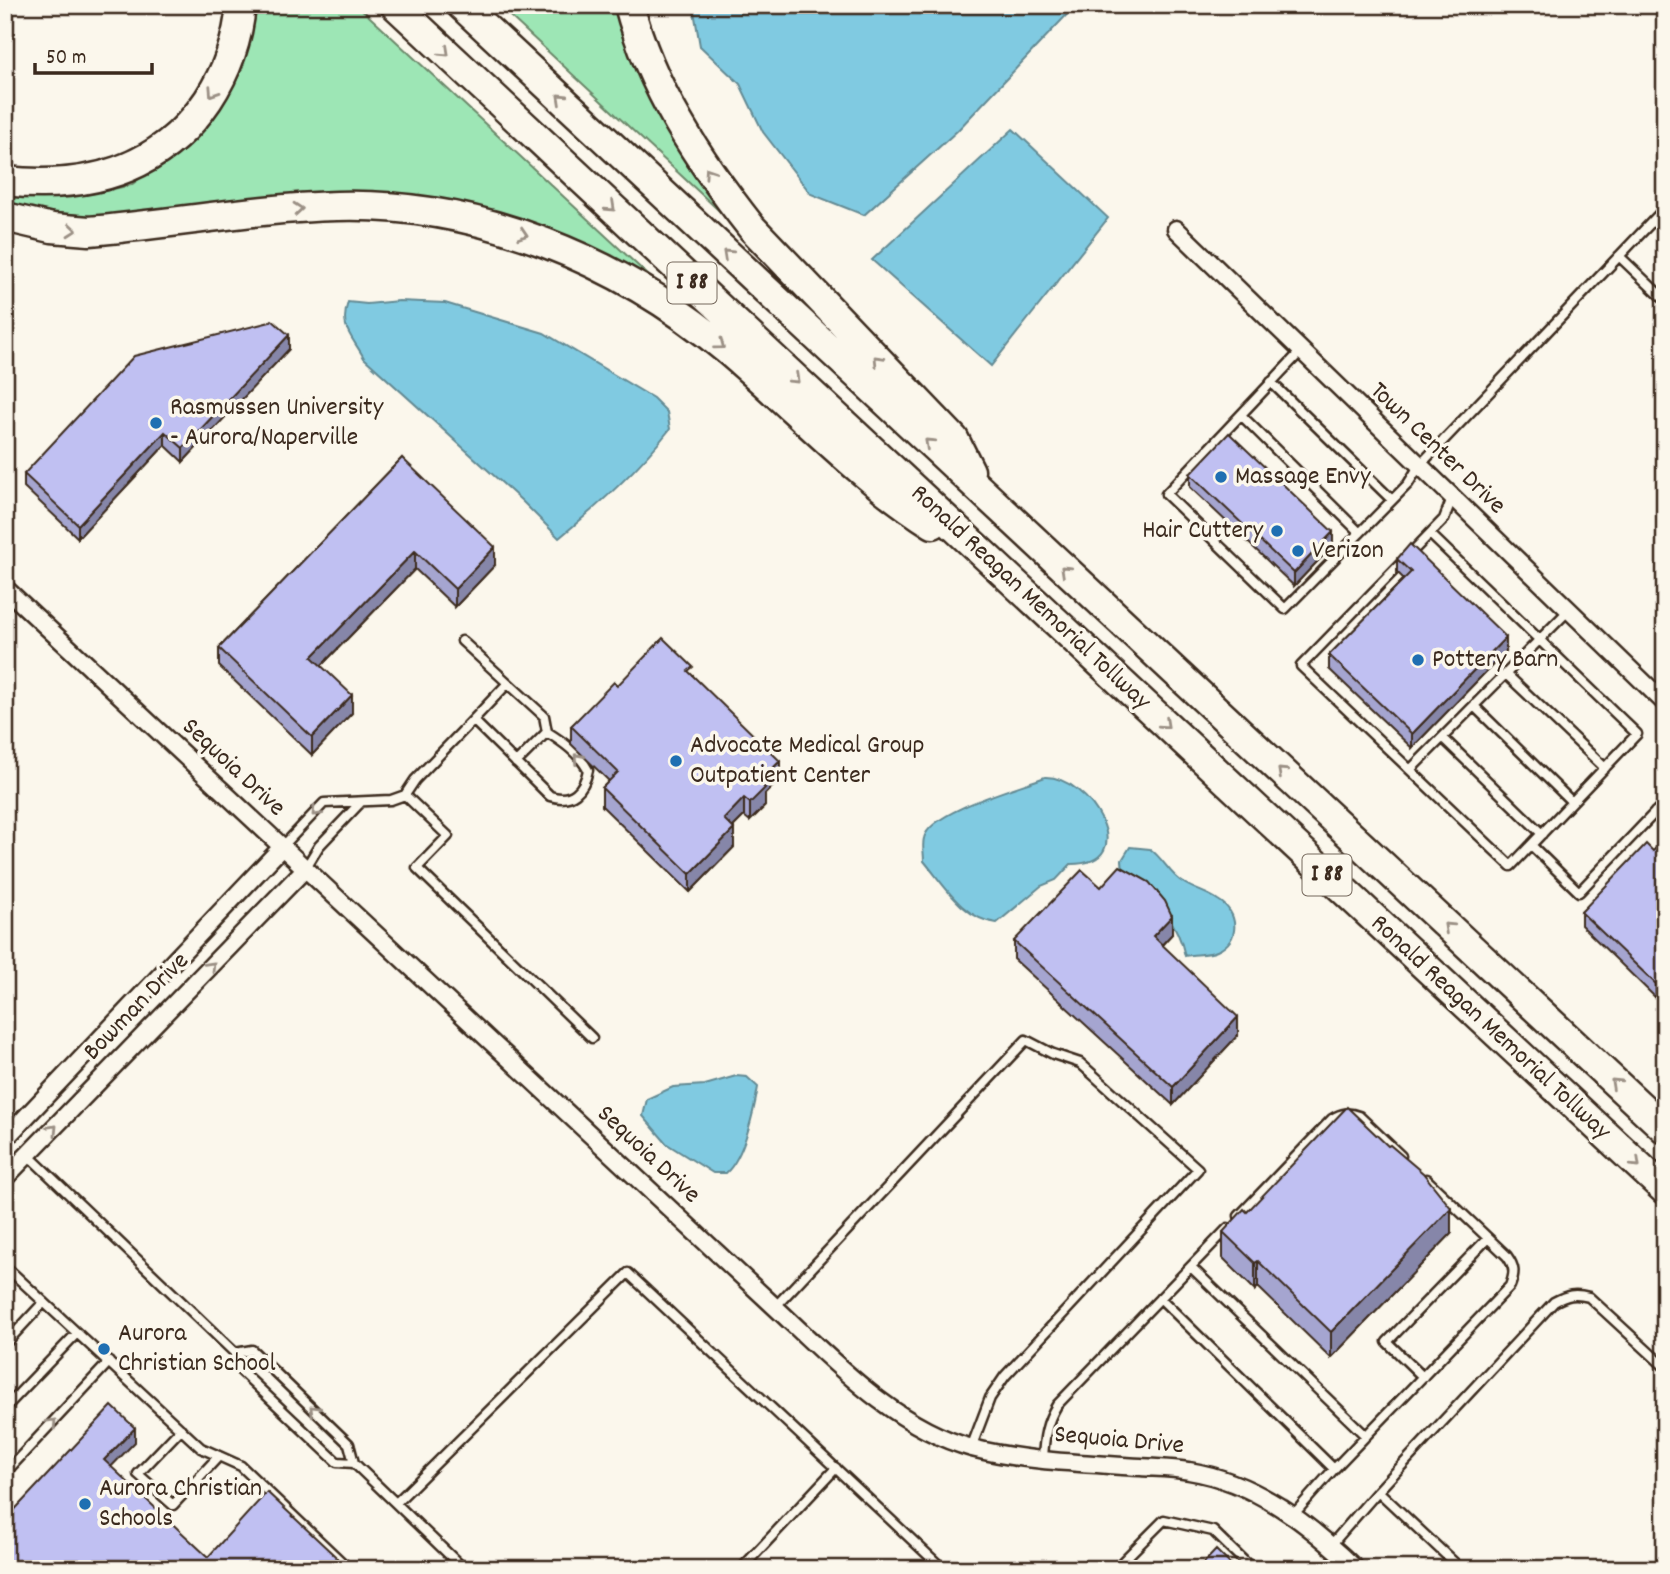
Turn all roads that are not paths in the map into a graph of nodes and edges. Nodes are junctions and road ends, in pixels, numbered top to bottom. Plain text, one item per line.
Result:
1 (241, 5) edge
2 (395, 5) edge
3 (461, 5) edge
4 (629, 5) edge
5 (5, 181) edge
6 (1665, 208) edge
7 (5, 217) edge
8 (1176, 229) dead end
9 (1619, 256) junction
10 (1664, 298) edge
11 (1301, 351) junction
12 (1271, 382) junction
13 (1241, 415) junction
14 (1419, 466) junction
15 (979, 489) junction
16 (1452, 498) junction
17 (1392, 500) junction
18 (1360, 533) junction
19 (1430, 534) junction
20 (989, 560) junction
21 (5, 588) edge
22 (1569, 610) junction
23 (1539, 639) junction
24 (462, 641) dead end
25 (1506, 674) junction
26 (508, 683) junction
27 (1665, 703) edge
28 (1474, 706) junction
29 (472, 720) junction
30 (547, 732) junction
31 (1443, 737) junction
32 (516, 763) junction
33 (1605, 768) junction
34 (1410, 770) junction
35 (405, 795) junction
36 (361, 802) junction
37 (1572, 802) junction
38 (1665, 802) edge
39 (1655, 812) junction
40 (1665, 822) edge
41 (1542, 834) junction
42 (1531, 845) junction
43 (282, 847) junction
44 (305, 869) junction
45 (593, 1038) dead end
46 (1665, 1129) edge
47 (5, 1139) edge
48 (28, 1154) junction
49 (1409, 1163) edge
50 (1419, 1172) edge
51 (5, 1178) edge
52 (1665, 1190) edge
53 (1488, 1238) junction
54 (5, 1266) edge
55 (1191, 1267) junction
56 (1160, 1298) junction
57 (44, 1302) junction
58 (775, 1307) junction
59 (77, 1332) junction
60 (5, 1344) edge
61 (235, 1353) junction
62 (109, 1362) junction
63 (1665, 1367) edge
64 (1423, 1377) junction
65 (5, 1408) edge
66 (181, 1429) junction
67 (1366, 1436) junction
68 (971, 1448) junction
69 (219, 1456) junction
70 (1043, 1460) junction
71 (354, 1463) junction
72 (836, 1468) junction
73 (1334, 1469) junction
74 (5, 1473) edge
75 (1378, 1490) junction
76 (396, 1503) junction
77 (1294, 1514) junction
78 (1331, 1545) junction
79 (349, 1569) edge
80 (464, 1569) edge
81 (741, 1569) edge
82 (943, 1569) edge
83 (1115, 1569) edge
84 (1252, 1569) edge
85 (1356, 1569) edge
86 (1461, 1569) edge

1 -> 5 highway
2 -> 20 highway, Ronald Reagan Memorial Tollway / I 88
15 -> 3 highway, Ronald Reagan Memorial Tollway / I 88
15 -> 4 highway
6 - 9 lane
7 -> 20 highway
8 - 11 street, Town Center Drive
9 - 10 lane
9 - 14 lane
11 - 12 lane
11 - 14 street, Town Center Drive
12 - 13 lane
12 - 17 lane
13 - 18 lane
13 - 18 lane
14 - 16 street, Town Center Drive
14 - 17 lane
46 -> 15 highway, Ronald Reagan Memorial Tollway / I 88
16 - 19 lane
16 - 22 street, Town Center Drive
17 - 18 lane
19 - 23 lane
19 - 34 lane
20 -> 52 highway, Ronald Reagan Memorial Tollway / I 88
21 - 43 street, Sequoia Drive
22 - 23 lane
22 - 27 street, Town Center Drive
23 - 25 lane
23 - 33 lane
24 - 26 lane
25 - 28 lane
25 - 33 lane
26 - 29 lane
26 - 30 lane
28 - 31 lane
28 - 37 lane
29 - 32 lane
29 - 35 lane
30 - 32 lane
32 -> 30 lane
31 - 34 lane
31 - 41 lane
33 - 37 lane
34 - 42 lane
35 - 36 lane
35 - 45 lane
36 -> 43 lane
36 - 44 lane
37 - 41 lane
38 - 39 lane
39 - 40 lane
39 - 42 lane
41 - 42 lane
43 - 44 street, Sequoia Drive
43 - 47 street, Bowman Drive
48 -> 44 street, Bowman Drive
44 - 58 street, Sequoia Drive
48 - 51 street, Bowman Drive
48 - 61 lane
49 - 55 lane
50 - 53 lane
53 - 64 lane
53 - 64 lane
54 - 57 lane
55 - 56 lane
55 - 67 lane
56 - 70 lane
56 - 73 lane
57 - 59 lane
57 - 60 lane
58 - 68 street, Sequoia Drive
58 - 68 lane
59 - 62 lane
59 - 65 lane
61 - 71 lane
71 -> 61 lane
62 - 66 lane
74 -> 62 lane
63 - 75 lane
64 - 67 lane
66 - 69 lane
66 - 69 lane
67 - 73 lane
68 - 70 street, Sequoia Drive
69 - 79 lane
70 - 77 street, Sequoia Drive
71 - 76 lane
72 - 76 lane
72 - 81 lane
72 - 82 lane
73 - 77 lane
75 - 78 lane
75 - 86 lane
76 - 80 lane
77 - 78 street, Sequoia Drive
78 - 85 street, Sequoia Drive
83 - 84 lane

